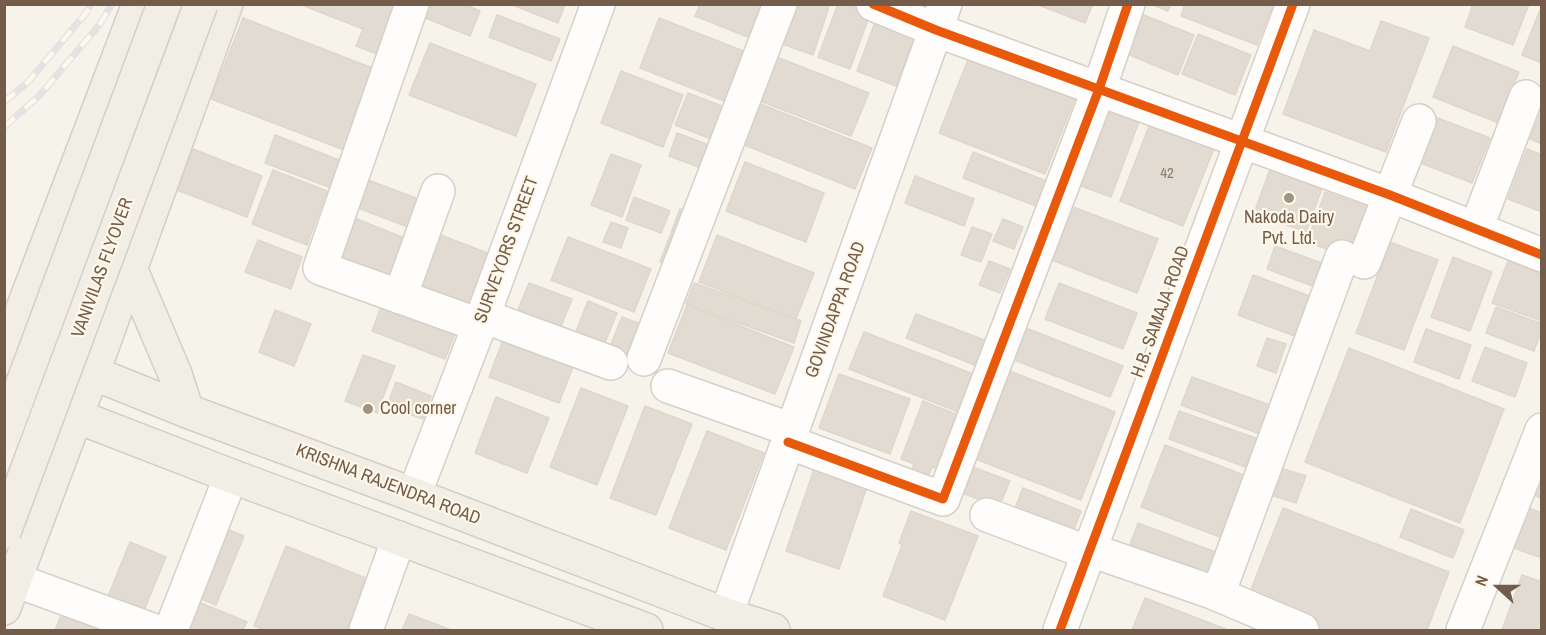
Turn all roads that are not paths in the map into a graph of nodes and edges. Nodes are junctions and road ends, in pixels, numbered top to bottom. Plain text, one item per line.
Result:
1 (139, 4) edge
2 (164, 4) edge
3 (201, 4) edge
4 (226, 4) edge
5 (412, 4) edge
6 (598, 4) edge
7 (780, 4) edge
8 (873, 4) edge
9 (1128, 4) edge
10 (1293, 4) edge
11 (941, 17) edge
12 (1099, 89) junction
13 (1526, 97) dead end
14 (1419, 121) dead end
15 (1242, 141) junction
16 (438, 191) dead end
17 (1390, 195) junction
18 (1476, 230) junction
19 (1542, 255) edge
20 (130, 268) junction
21 (400, 297) junction
22 (481, 321) junction
23 (6, 341) edge
24 (644, 358) dead end
25 (611, 363) dead end
26 (93, 372) junction
27 (4, 386) edge
28 (668, 386) dead end
29 (187, 411) junction
30 (76, 416) junction
31 (1542, 430) edge
32 (4, 434) edge
33 (790, 436) junction
34 (231, 476) junction
35 (414, 495) junction
36 (987, 515) dead end
37 (4, 532) edge
38 (399, 538) junction
39 (1089, 554) junction
40 (10, 594) edge
41 (1218, 594) junction
42 (726, 615) junction
43 (152, 630) edge
44 (171, 630) edge
45 (366, 630) edge
46 (646, 630) edge
47 (773, 630) edge
48 (1060, 630) edge
49 (1302, 630) edge
50 (1463, 630) edge

1 - 23 main road
2 - 32 main road, VANIVILAS FLYOVER, bridge
3 - 37 main road, VANIVILAS FLYOVER, bridge
4 - 20 main road
5 - 21 street
6 - 22 street, SURVEYORS STREET
7 - 24 street
8 - 11 street
9 - 12 street
10 - 15 street, H.B. SAMAJA ROAD
11 - 12 street
11 - 33 street, GOVINDAPPA ROAD
12 - 15 street
12 - 33 street
13 - 18 street
14 - 17 street
15 - 17 street
15 - 39 street, H.B. SAMAJA ROAD
16 - 21 street
17 - 18 street
17 - 41 street
18 - 19 street
20 - 26 main road
20 - 29 main road
21 - 22 street
22 - 25 street
22 - 35 street, SURVEYORS STREET
23 - 26 main road, KRISHNA RAJENDRA ROAD
26 - 29 main road, KRISHNA RAJENDRA ROAD
26 - 30 main road
27 - 30 main road
28 - 33 street
29 - 35 main road, KRISHNA RAJENDRA ROAD
30 - 34 main road
30 - 40 main road
31 - 50 street
33 - 42 street, GOVINDAPPA ROAD
34 - 38 main road
34 - 44 street
35 - 42 main road, KRISHNA RAJENDRA ROAD
36 - 39 street
38 - 45 street
38 - 46 main road
39 - 41 street
39 - 48 street, H.B. SAMAJA ROAD
40 - 43 street
41 - 49 street
42 - 47 main road, KRISHNA RAJENDRA ROAD

